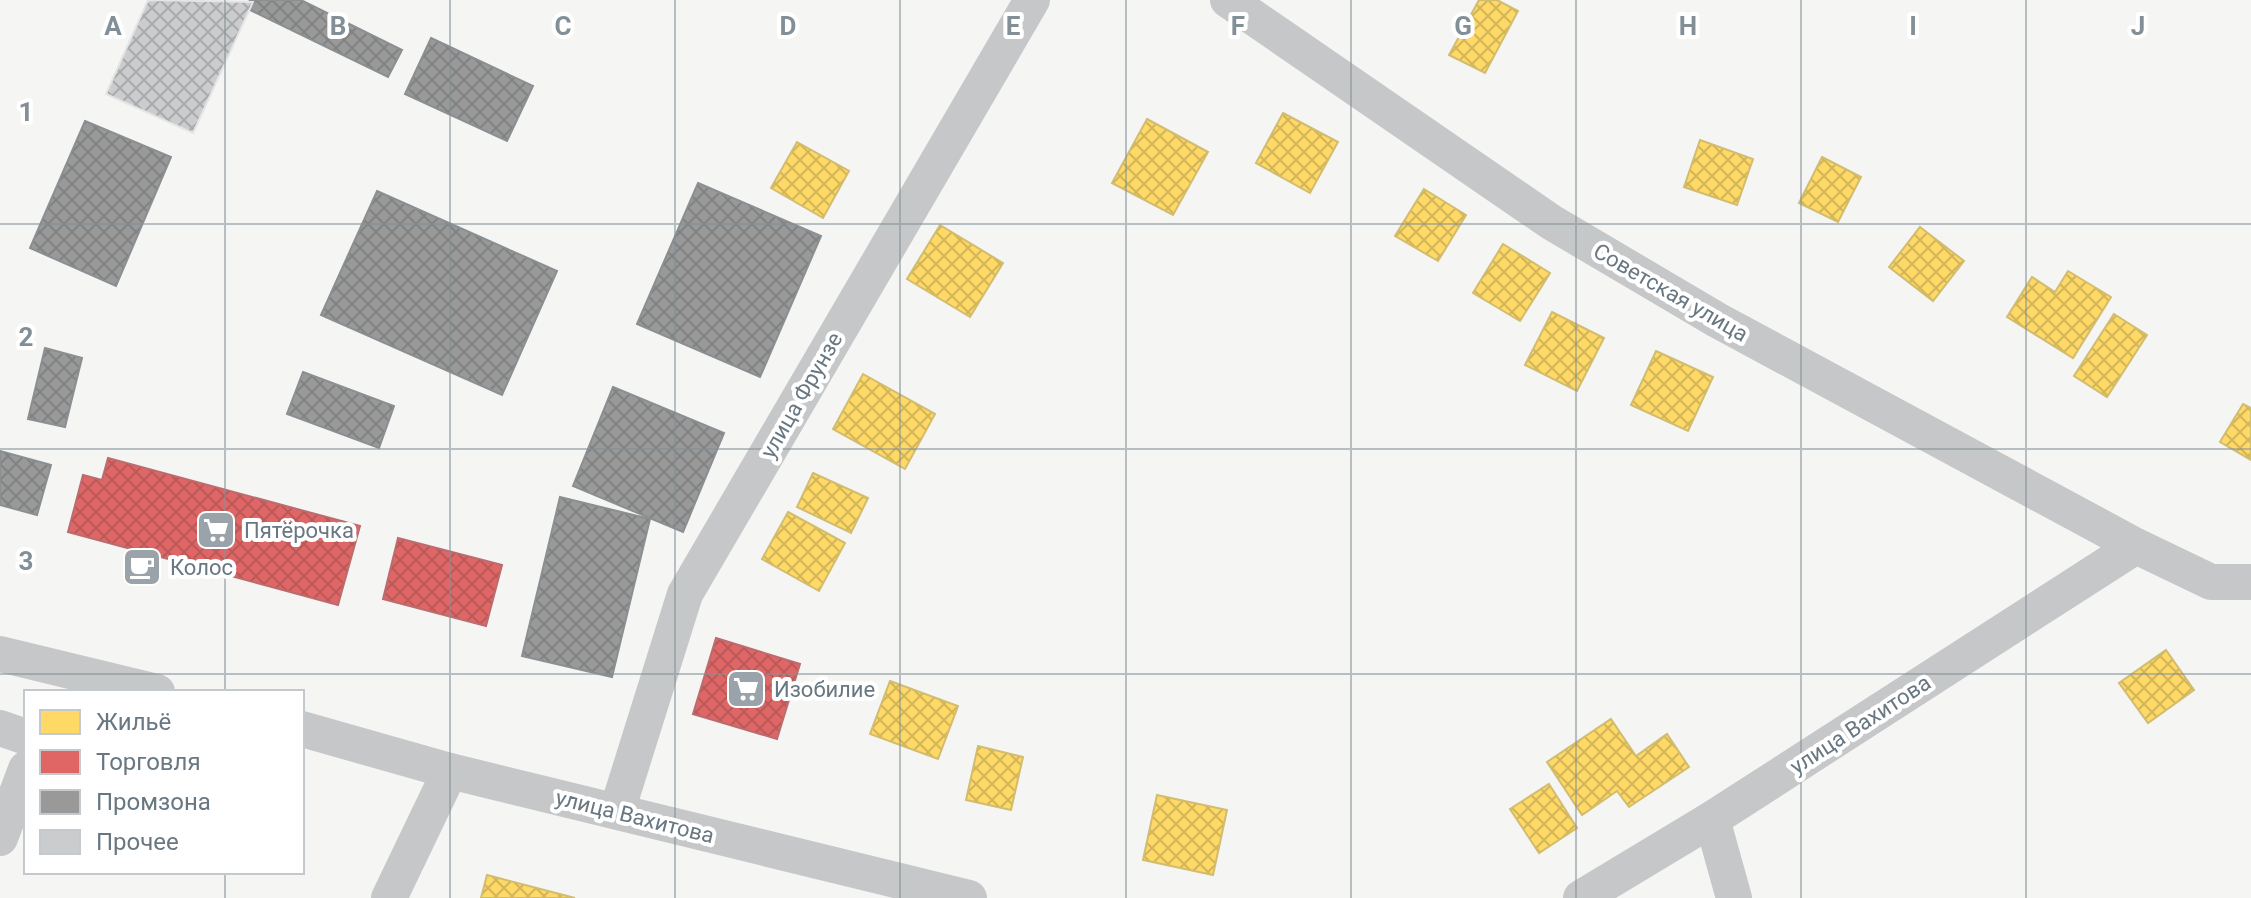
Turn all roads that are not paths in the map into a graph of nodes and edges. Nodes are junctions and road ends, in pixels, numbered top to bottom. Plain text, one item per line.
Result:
1 (1032, 0) edge
2 (1228, 0) edge
3 (2136, 546) junction
4 (2211, 582) junction
5 (2251, 582) edge
6 (2251, 606) edge
7 (0, 654) edge
8 (149, 690) edge
9 (0, 728) edge
10 (304, 730) edge
11 (24, 736) edge
12 (450, 771) junction
13 (24, 774) edge
14 (617, 811) junction
15 (1712, 819) junction
16 (0, 838) edge
17 (389, 898) edge
18 (969, 898) edge
19 (1581, 898) edge
20 (1734, 898) edge

1 - 14 street, улица Фрунзе
2 - 3 street, Советская улица
3 - 4 street, Советская улица
3 - 15 street, улица Вахитова
4 - 5 street
4 - 6 street
7 - 8 street
9 - 11 street
10 - 12 street, улица Вахитова
12 - 14 street, улица Вахитова
12 - 17 street
13 - 16 street
14 - 18 street, улица Вахитова
15 - 19 street, улица Вахитова
15 - 20 street

